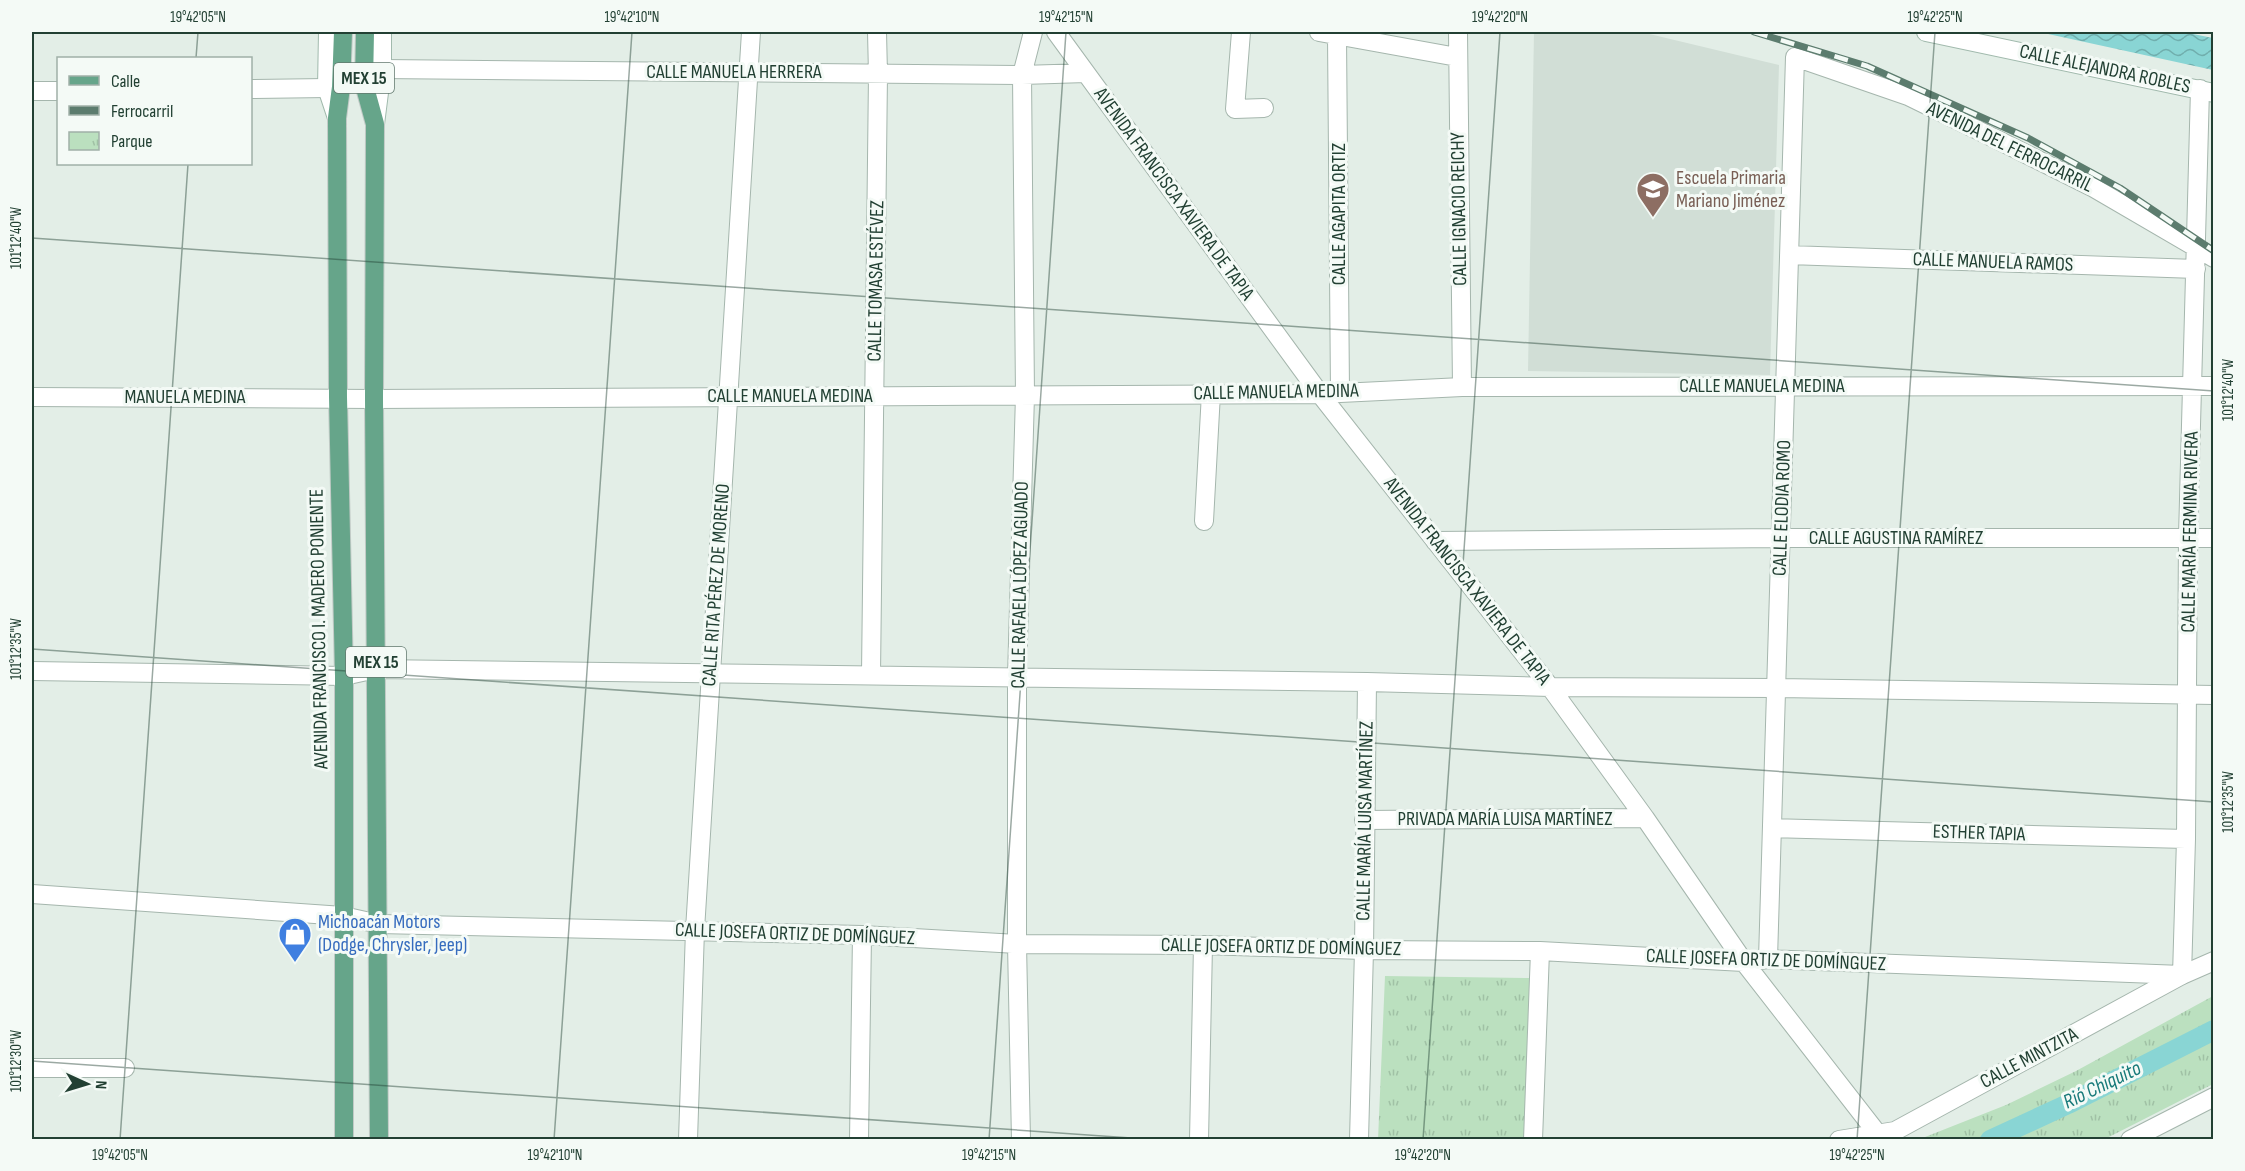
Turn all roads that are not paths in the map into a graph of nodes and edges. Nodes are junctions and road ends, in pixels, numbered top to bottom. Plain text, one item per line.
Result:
1 (328, 32) edge
2 (343, 32) edge
3 (365, 32) edge
4 (382, 32) edge
5 (751, 32) edge
6 (877, 32) edge
7 (1033, 32) edge
8 (1056, 32) edge
9 (1241, 32) edge
10 (1319, 32) edge
11 (1458, 32) edge
12 (1926, 32) edge
13 (1337, 36) junction
14 (1457, 57) junction
15 (1795, 57) joint
16 (382, 69) junction
17 (748, 73) junction
18 (1086, 73) junction
19 (878, 74) junction
20 (1022, 75) junction
21 (327, 88) junction
22 (252, 89) edge
23 (57, 90) edge
24 (32, 91) edge
25 (2207, 91) edge
26 (1264, 108) dead end
27 (337, 118) junction
28 (375, 124) junction
29 (2197, 214) junction
30 (2214, 225) edge
31 (2196, 247) junction
32 (1790, 255) junction
33 (2214, 258) edge
34 (2196, 269) junction
35 (1785, 386) junction
36 (2193, 386) junction
37 (2214, 386) edge
38 (1462, 387) junction
39 (1340, 392) junction
40 (1211, 393) junction
41 (1320, 394) junction
42 (1025, 395) junction
43 (874, 396) junction
44 (32, 397) edge
45 (728, 397) junction
46 (338, 398) junction
47 (374, 399) junction
48 (1204, 521) dead end
49 (2188, 537) junction
50 (1781, 538) junction
51 (2214, 538) edge
52 (1435, 541) junction
53 (376, 669) junction
54 (32, 671) edge
55 (710, 673) junction
56 (871, 675) junction
57 (344, 676) junction
58 (1017, 677) junction
59 (1367, 682) junction
60 (1550, 687) junction
61 (1776, 688) junction
62 (2214, 695) edge
63 (2187, 696) junction
64 (1645, 818) junction
65 (1364, 820) junction
66 (1772, 828) junction
67 (2186, 839) junction
68 (32, 894) edge
69 (343, 916) junction
70 (379, 924) junction
71 (695, 930) junction
72 (862, 935) junction
73 (1017, 944) junction
74 (1203, 945) junction
75 (1364, 950) junction
76 (1540, 951) junction
77 (1768, 959) junction
78 (2214, 961) edge
79 (1744, 962) junction
80 (2182, 975) junction
81 (32, 1068) edge
82 (126, 1068) dead end
83 (2214, 1097) edge
84 (1877, 1132) junction
85 (344, 1140) edge
86 (379, 1140) edge
87 (687, 1140) edge
88 (859, 1140) edge
89 (1021, 1140) edge
90 (1199, 1140) edge
91 (1359, 1140) edge
92 (1533, 1140) edge
93 (1839, 1140) edge
94 (2130, 1140) edge

1 - 21 street, AVENIDA FRANCISCO I. MADERO PONIENTE
2 - 27 main road, AVENIDA FRANCISCO I. MADERO PONIENTE / MEX 15
3 - 28 main road, MEX 15
4 - 16 street
5 - 17 street, CALLE RITA PÉREZ DE MORENO
6 - 19 street, CALLE TOMASA ESTÉVEZ
7 - 20 street, CALLE RAFAELA LÓPEZ AGUADO
8 - 18 street, AVENIDA FRANCISCA XAVIERA DE TAPIA
9 - 26 street
10 - 13 street
11 - 14 street, CALLE IGNACIO REICHY
12 - 25 street, CALLE ALEJANDRA ROBLES
13 - 14 street
13 - 39 street, CALLE AGAPITA ORTIZ
14 - 38 street, CALLE IGNACIO REICHY
15 - 31 street, AVENIDA DEL FERROCARRIL
15 - 32 street, CALLE ELODIA ROMO
16 - 17 street, CALLE MANUELA HERRERA
16 - 28 street
17 - 19 street, CALLE MANUELA HERRERA
17 - 45 street, CALLE RITA PÉREZ DE MORENO
18 - 20 street, CALLE MANUELA HERRERA
18 - 41 street, AVENIDA FRANCISCA XAVIERA DE TAPIA
19 - 20 street, CALLE MANUELA HERRERA
19 - 43 street, CALLE TOMASA ESTÉVEZ
20 - 42 street, CALLE RAFAELA LÓPEZ AGUADO
21 - 22 street
21 - 27 street, AVENIDA FRANCISCO I. MADERO PONIENTE
23 - 24 street
25 - 29 street, CALLE MARÍA FERMINA RIVERA
27 - 46 main road, AVENIDA FRANCISCO I. MADERO PONIENTE / MEX 15
28 - 47 main road, MEX 15
29 - 30 street
29 - 31 street, CALLE MARÍA FERMINA RIVERA
31 - 33 street, AVENIDA DEL FERROCARRIL
31 - 34 street, CALLE MARÍA FERMINA RIVERA
32 - 34 street, CALLE MANUELA RAMOS
32 - 35 street, CALLE ELODIA ROMO
34 - 36 street, CALLE MARÍA FERMINA RIVERA
35 - 36 street, CALLE MANUELA MEDINA
35 - 38 street, CALLE MANUELA MEDINA
35 - 50 street, CALLE ELODIA ROMO
36 - 37 street, CALLE MANUELA MEDINA
36 - 49 street, CALLE MARÍA FERMINA RIVERA
38 - 39 street, CALLE MANUELA MEDINA
39 - 41 street, CALLE MANUELA MEDINA
40 - 41 street, CALLE MANUELA MEDINA
40 - 42 street, CALLE MANUELA MEDINA
40 - 48 street
41 - 52 street, AVENIDA FRANCISCA XAVIERA DE TAPIA
42 - 43 street, CALLE MANUELA MEDINA
42 - 58 street, CALLE RAFAELA LÓPEZ AGUADO
43 - 45 street, CALLE MANUELA MEDINA
43 - 56 street, CALLE TOMASA ESTÉVEZ
44 - 46 street, MANUELA MEDINA
45 - 47 street, CALLE MANUELA MEDINA
45 - 55 street, CALLE RITA PÉREZ DE MORENO
46 - 47 street, CALLE MANUELA MEDINA
46 - 57 main road, AVENIDA FRANCISCO I. MADERO PONIENTE / MEX 15
47 - 53 main road, MEX 15
49 - 50 street, CALLE AGUSTINA RAMÍREZ
49 - 51 street, CALLE AGUSTINA RAMÍREZ
49 - 63 street, CALLE MARÍA FERMINA RIVERA
50 - 52 street, CALLE AGUSTINA RAMÍREZ
50 - 61 street, CALLE ELODIA ROMO
52 - 60 street, AVENIDA FRANCISCA XAVIERA DE TAPIA
53 - 55 street
53 - 57 street
53 - 70 main road, MEX 15
54 - 57 street
55 - 56 street
55 - 71 street, CALLE RITA PÉREZ DE MORENO
56 - 58 street
57 - 69 main road, AVENIDA FRANCISCO I. MADERO PONIENTE / MEX 15
58 - 59 street
58 - 73 street, CALLE RAFAELA LÓPEZ AGUADO
59 - 60 street
59 - 65 street, CALLE MARÍA LUISA MARTÍNEZ
60 - 61 street
60 - 64 street, AVENIDA FRANCISCA XAVIERA DE TAPIA
61 - 63 street
61 - 66 street, CALLE ELODIA ROMO
62 - 63 street
63 - 67 street, CALLE MARÍA FERMINA RIVERA
64 - 65 street, PRIVADA MARÍA LUISA MARTÍNEZ
64 - 79 street, AVENIDA FRANCISCA XAVIERA DE TAPIA
65 - 75 street, CALLE MARÍA LUISA MARTÍNEZ
66 - 67 street, ESTHER TAPIA
66 - 77 street, CALLE ELODIA ROMO
67 - 80 street, CALLE MARÍA FERMINA RIVERA
68 - 69 street, CALLE JOSEFA ORTIZ DE DOMÍNGUEZ
69 - 70 street, CALLE JOSEFA ORTIZ DE DOMÍNGUEZ
69 - 85 main road, AVENIDA FRANCISCO I. MADERO PONIENTE / MEX 15
70 - 71 street, CALLE JOSEFA ORTIZ DE DOMÍNGUEZ
70 - 86 main road, MEX 15
71 - 72 street, CALLE JOSEFA ORTIZ DE DOMÍNGUEZ
71 - 87 street, CALLE RITA PÉREZ DE MORENO
72 - 73 street, CALLE JOSEFA ORTIZ DE DOMÍNGUEZ
72 - 88 street
73 - 74 street, CALLE JOSEFA ORTIZ DE DOMÍNGUEZ
73 - 89 street, CALLE RAFAELA LÓPEZ AGUADO
74 - 75 street, CALLE JOSEFA ORTIZ DE DOMÍNGUEZ
74 - 90 street
75 - 76 street, CALLE JOSEFA ORTIZ DE DOMÍNGUEZ
75 - 91 street, CALLE MARÍA LUISA MARTÍNEZ
76 - 79 street, CALLE JOSEFA ORTIZ DE DOMÍNGUEZ
76 - 92 street
77 - 79 street, CALLE JOSEFA ORTIZ DE DOMÍNGUEZ
77 - 80 street, CALLE JOSEFA ORTIZ DE DOMÍNGUEZ
78 - 80 street, CALLE MINTZITA
79 - 84 street, AVENIDA FRANCISCA XAVIERA DE TAPIA
80 - 84 street, CALLE MINTZITA
81 - 82 street
83 - 94 street
84 - 93 street, CALLE MINTZITA

